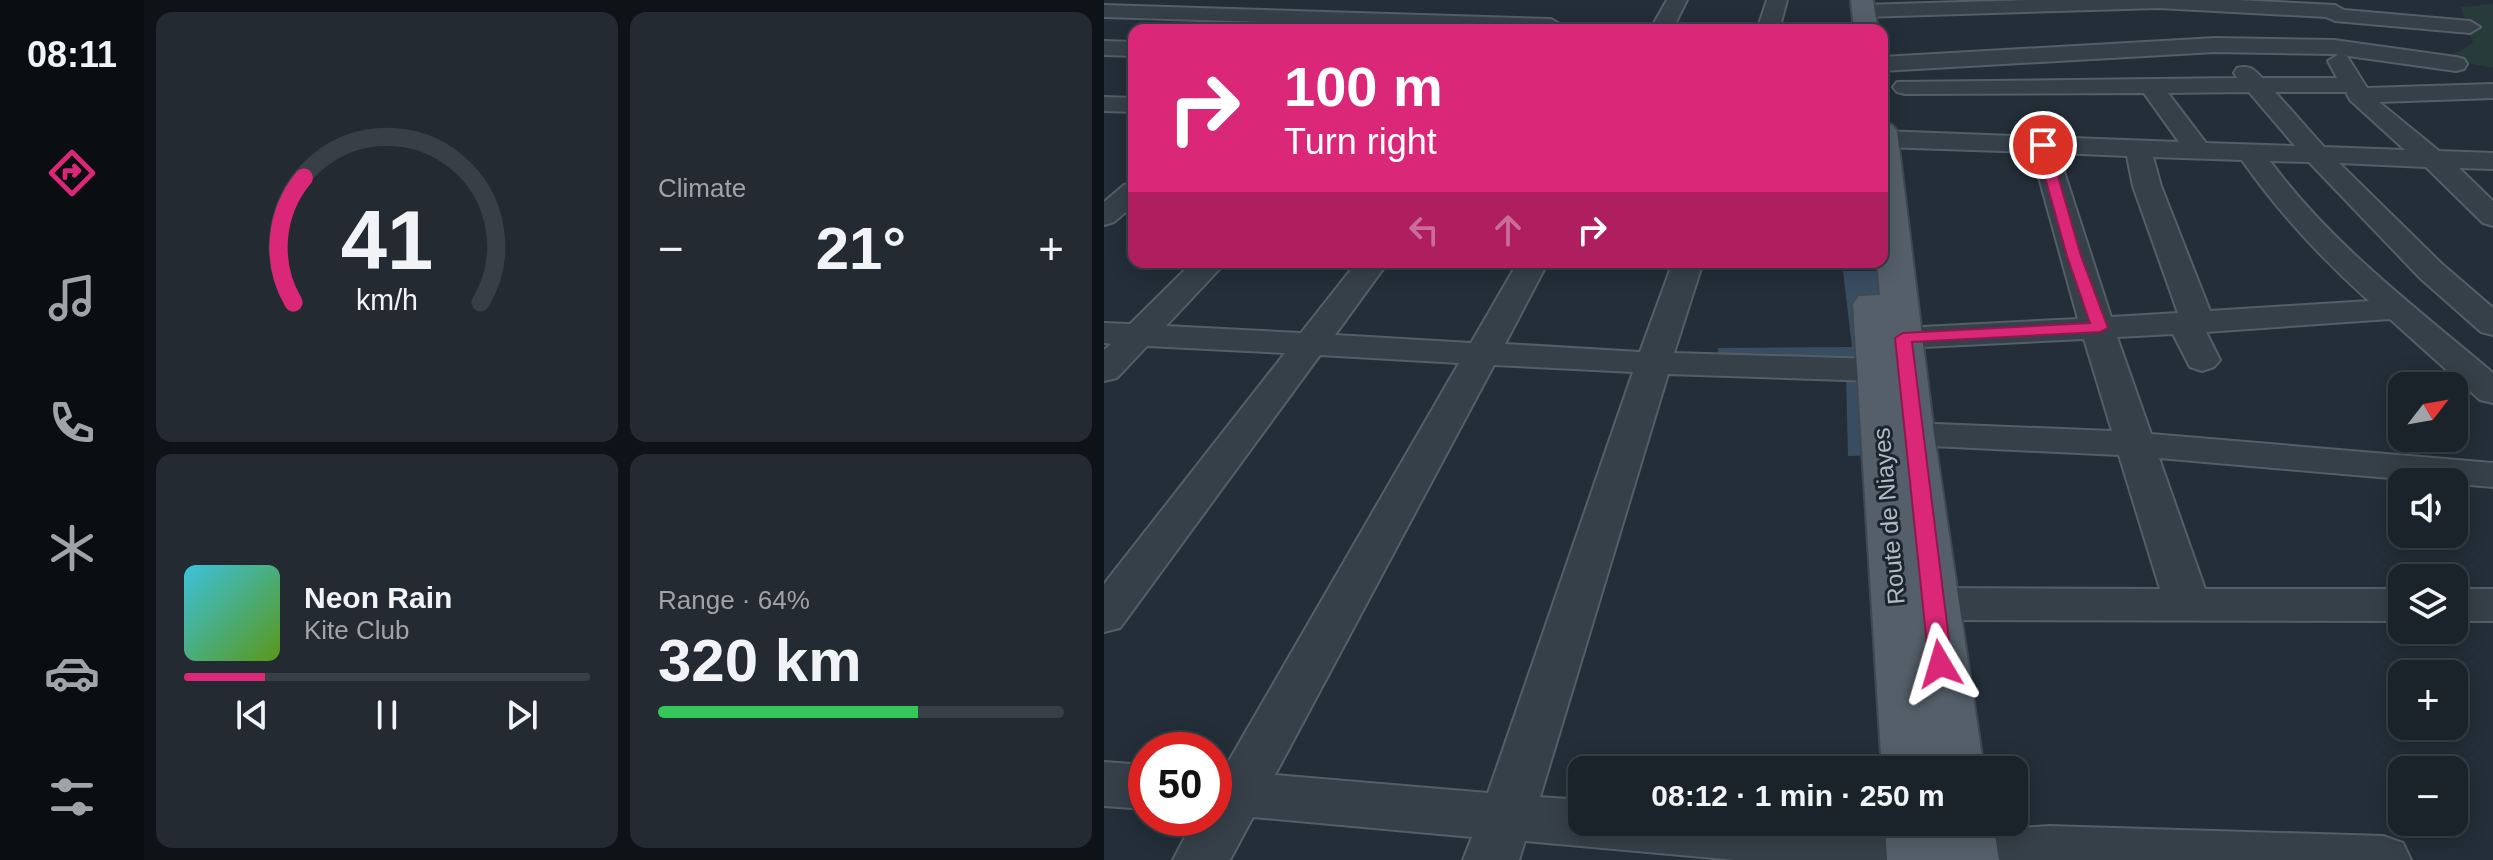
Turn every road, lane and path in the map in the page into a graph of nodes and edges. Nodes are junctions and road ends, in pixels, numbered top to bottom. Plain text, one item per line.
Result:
1 (1150, 0) edge
2 (1264, 0) edge
3 (1361, 0) edge
4 (1454, 0) edge
5 (1677, 0) edge
6 (1777, 0) edge
7 (2100, 2) edge
8 (2159, 2) junction
9 (1993, 4) edge
10 (2333, 9) edge
11 (1859, 10) edge
12 (1104, 11) edge
13 (1130, 12) junction
14 (1242, 15) junction
15 (1338, 18) junction
16 (1433, 21) junction
17 (1553, 23) edge
18 (1229, 24) edge
19 (1664, 24) edge
20 (1770, 24) edge
21 (2470, 27) dead end
22 (2215, 45) junction
23 (2334, 47) junction
24 (1104, 48) edge
25 (1128, 49) edge
26 (2036, 56) junction
27 (1888, 64) edge
28 (2456, 64) dead end
29 (2256, 83) junction
30 (2151, 86) junction
31 (1888, 87) edge
32 (2354, 90) junction
33 (2493, 91) edge
34 (1888, 136) edge
35 (2043, 145) junction
36 (2138, 148) junction
37 (2198, 150) junction
38 (2250, 152) junction
39 (2312, 153) junction
40 (2432, 159) junction
41 (2493, 161) edge
42 (1128, 196) edge
43 (1104, 216) edge
44 (2493, 217) edge
45 (1205, 268) edge
46 (1368, 268) edge
47 (1530, 268) edge
48 (1686, 268) edge
49 (1870, 268) edge
50 (1886, 268) edge
51 (2397, 309) junction
52 (2191, 321) junction
53 (2493, 325) edge
54 (2100, 328) junction
55 (1104, 333) edge
56 (1139, 335) junction
57 (1309, 345) junction
58 (1483, 353) junction
59 (1889, 354) junction
60 (2202, 360) dead end
61 (1654, 363) junction
62 (1104, 370) edge
63 (2493, 392) edge
64 (1912, 434) junction
65 (2136, 444) junction
66 (2493, 475) edge
67 (1933, 604) junction
68 (2388, 605) edge
69 (2468, 605) edge
70 (2493, 605) edge
71 (2188, 606) junction
72 (1104, 616) edge
73 (1911, 756) edge
74 (1952, 756) edge
75 (1232, 783) edge
76 (1104, 784) edge
77 (1128, 786) edge
78 (1232, 794) edge
79 (1210, 836) edge
80 (1498, 839) edge
81 (1942, 845) edge
82 (1201, 860) edge
83 (2383, 860) edge

1 - 13 street
2 - 14 street
3 - 15 street
4 - 16 street
5 - 19 street
6 - 20 street
7 - 8 street
7 - 9 street
8 - 10 street
8 - 22 street
9 - 11 street
9 - 26 street
10 - 21 street
10 - 23 street
12 - 13 street
13 - 14 street
14 - 15 street
14 - 18 street
15 - 16 street
16 - 17 street
22 - 23 street
22 - 26 street
22 - 29 street
23 - 28 street
23 - 32 street
24 - 25 street
26 - 27 street
29 - 30 street
29 - 32 street
29 - 39 street
30 - 31 street
30 - 37 street
32 - 33 street
32 - 40 street
34 - 35 street
35 - 36 street
35 - 54 street
36 - 37 street
36 - 52 street
37 - 38 street
38 - 39 street
38 - 51 street
39 - 40 street
39 - 53 street
40 - 41 street
40 - 44 street
42 - 43 street
45 - 56 street
46 - 57 street
47 - 58 street
48 - 61 street
49 - 59 main road, Route de Niayes
50 - 59 main road, Route de Niayes
51 - 52 street
51 - 63 street
52 - 54 street
52 - 60 street
54 - 59 street
54 - 65 street
55 - 56 street
56 - 57 street
56 - 62 street
57 - 58 street
57 - 72 street
58 - 61 street
58 - 75 street
59 - 61 street
59 - 64 main road, Route de Niayes
59 - 73 main road, Route de Niayes
61 - 80 street
64 - 65 street
64 - 67 main road, Route de Niayes
65 - 66 street
65 - 71 street
67 - 71 street
67 - 74 main road, Route de Niayes
68 - 71 street
69 - 70 street
76 - 77 street
78 - 80 street
79 - 82 street
80 - 81 street
81 - 83 street

